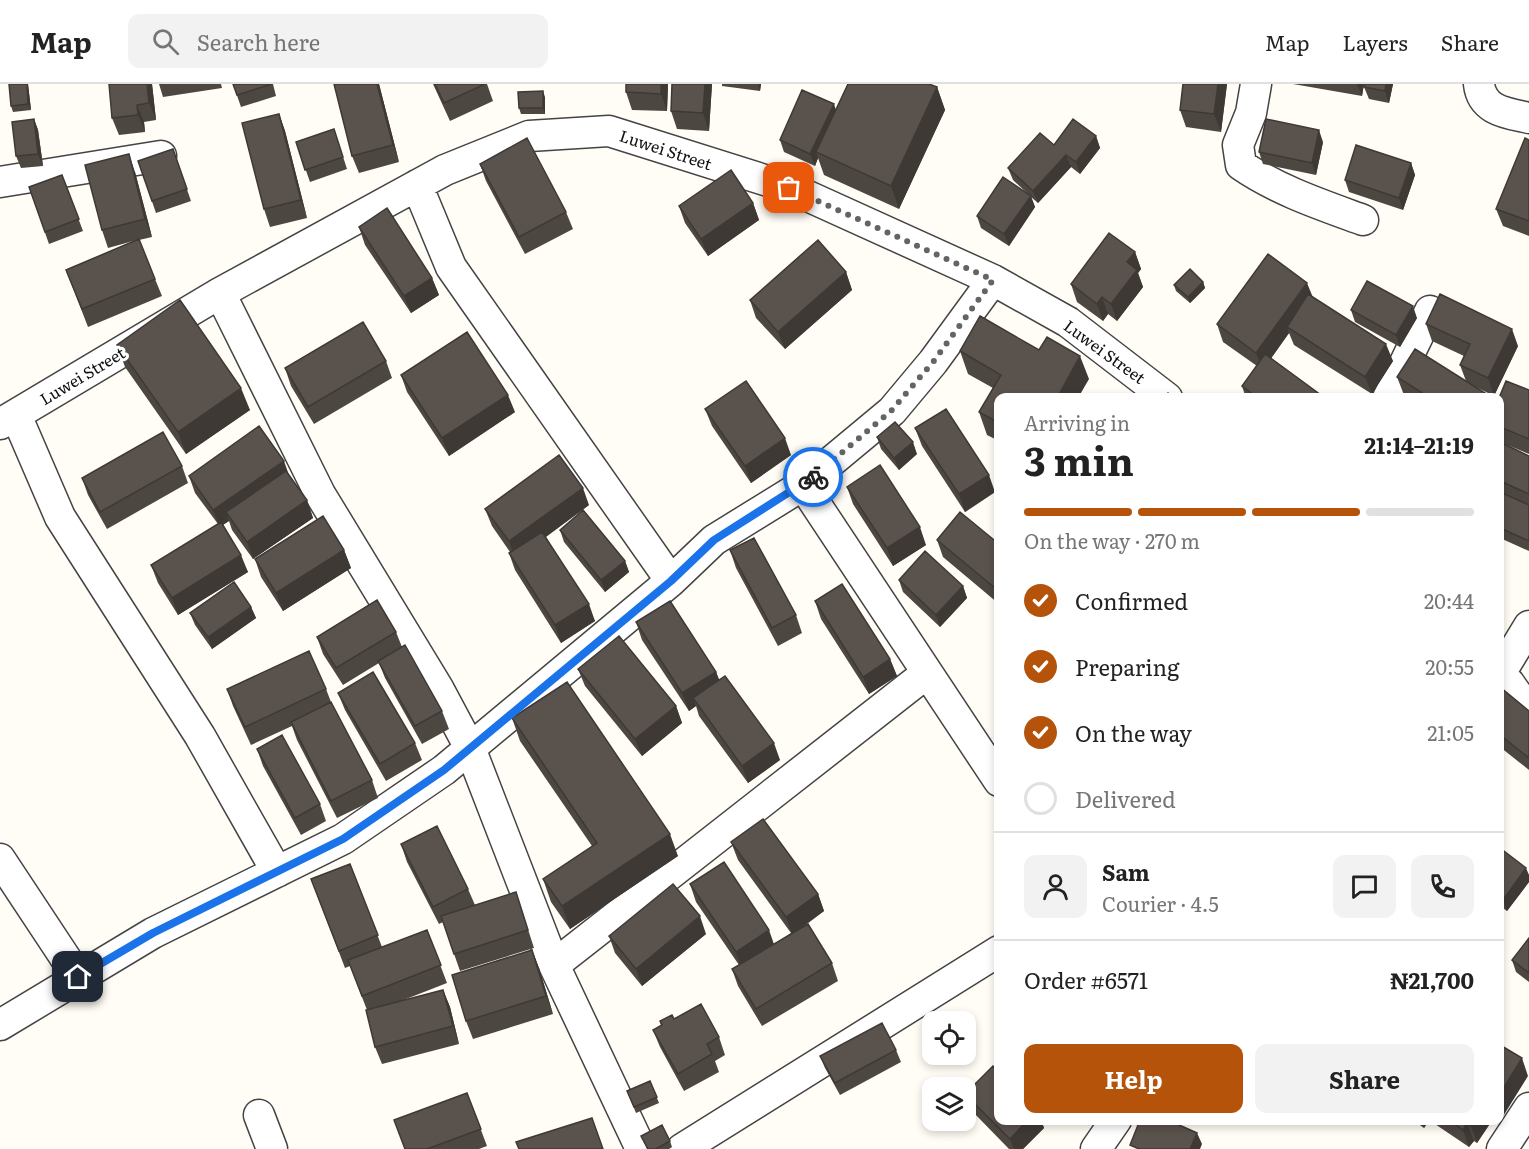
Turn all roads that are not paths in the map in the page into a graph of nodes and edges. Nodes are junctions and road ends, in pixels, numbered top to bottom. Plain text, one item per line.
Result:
1 (1256, 84) edge
2 (1479, 84) edge
3 (1529, 118) edge
4 (161, 156) edge
5 (0, 182) edge
6 (417, 185) junction
7 (1363, 220) dead end
8 (993, 280) junction
9 (220, 293) junction
10 (1430, 310) edge
11 (1160, 393) edge
12 (1390, 393) edge
13 (8, 419) edge
14 (803, 485) junction
15 (671, 581) junction
16 (1529, 626) edge
17 (927, 673) junction
18 (1504, 678) edge
19 (1504, 681) edge
20 (1529, 706) edge
21 (470, 748) junction
22 (994, 774) edge
23 (0, 859) edge
24 (277, 872) junction
25 (994, 954) edge
26 (554, 965) junction
27 (78, 977) junction
28 (0, 1025) edge
29 (1529, 1108) edge
30 (259, 1115) dead end
31 (1113, 1125) edge
32 (272, 1149) edge
33 (641, 1149) edge
34 (682, 1149) edge
35 (1096, 1149) edge
36 (1502, 1149) edge

1 - 7 street
2 - 3 street
4 - 5 street
6 - 8 street, Luwei Street
6 - 9 street, Luwei Street
6 - 15 street
8 - 11 street, Luwei Street
8 - 14 street
9 - 13 street, Luwei Street
9 - 21 street
10 - 12 street
13 - 24 street
14 - 15 street
14 - 17 street
15 - 21 street
16 - 18 street
17 - 22 street
17 - 26 street
19 - 20 street
21 - 24 street
21 - 26 street
23 - 27 street
24 - 27 street
25 - 34 street
26 - 33 street
27 - 28 street
29 - 36 street
30 - 32 street
31 - 35 street

